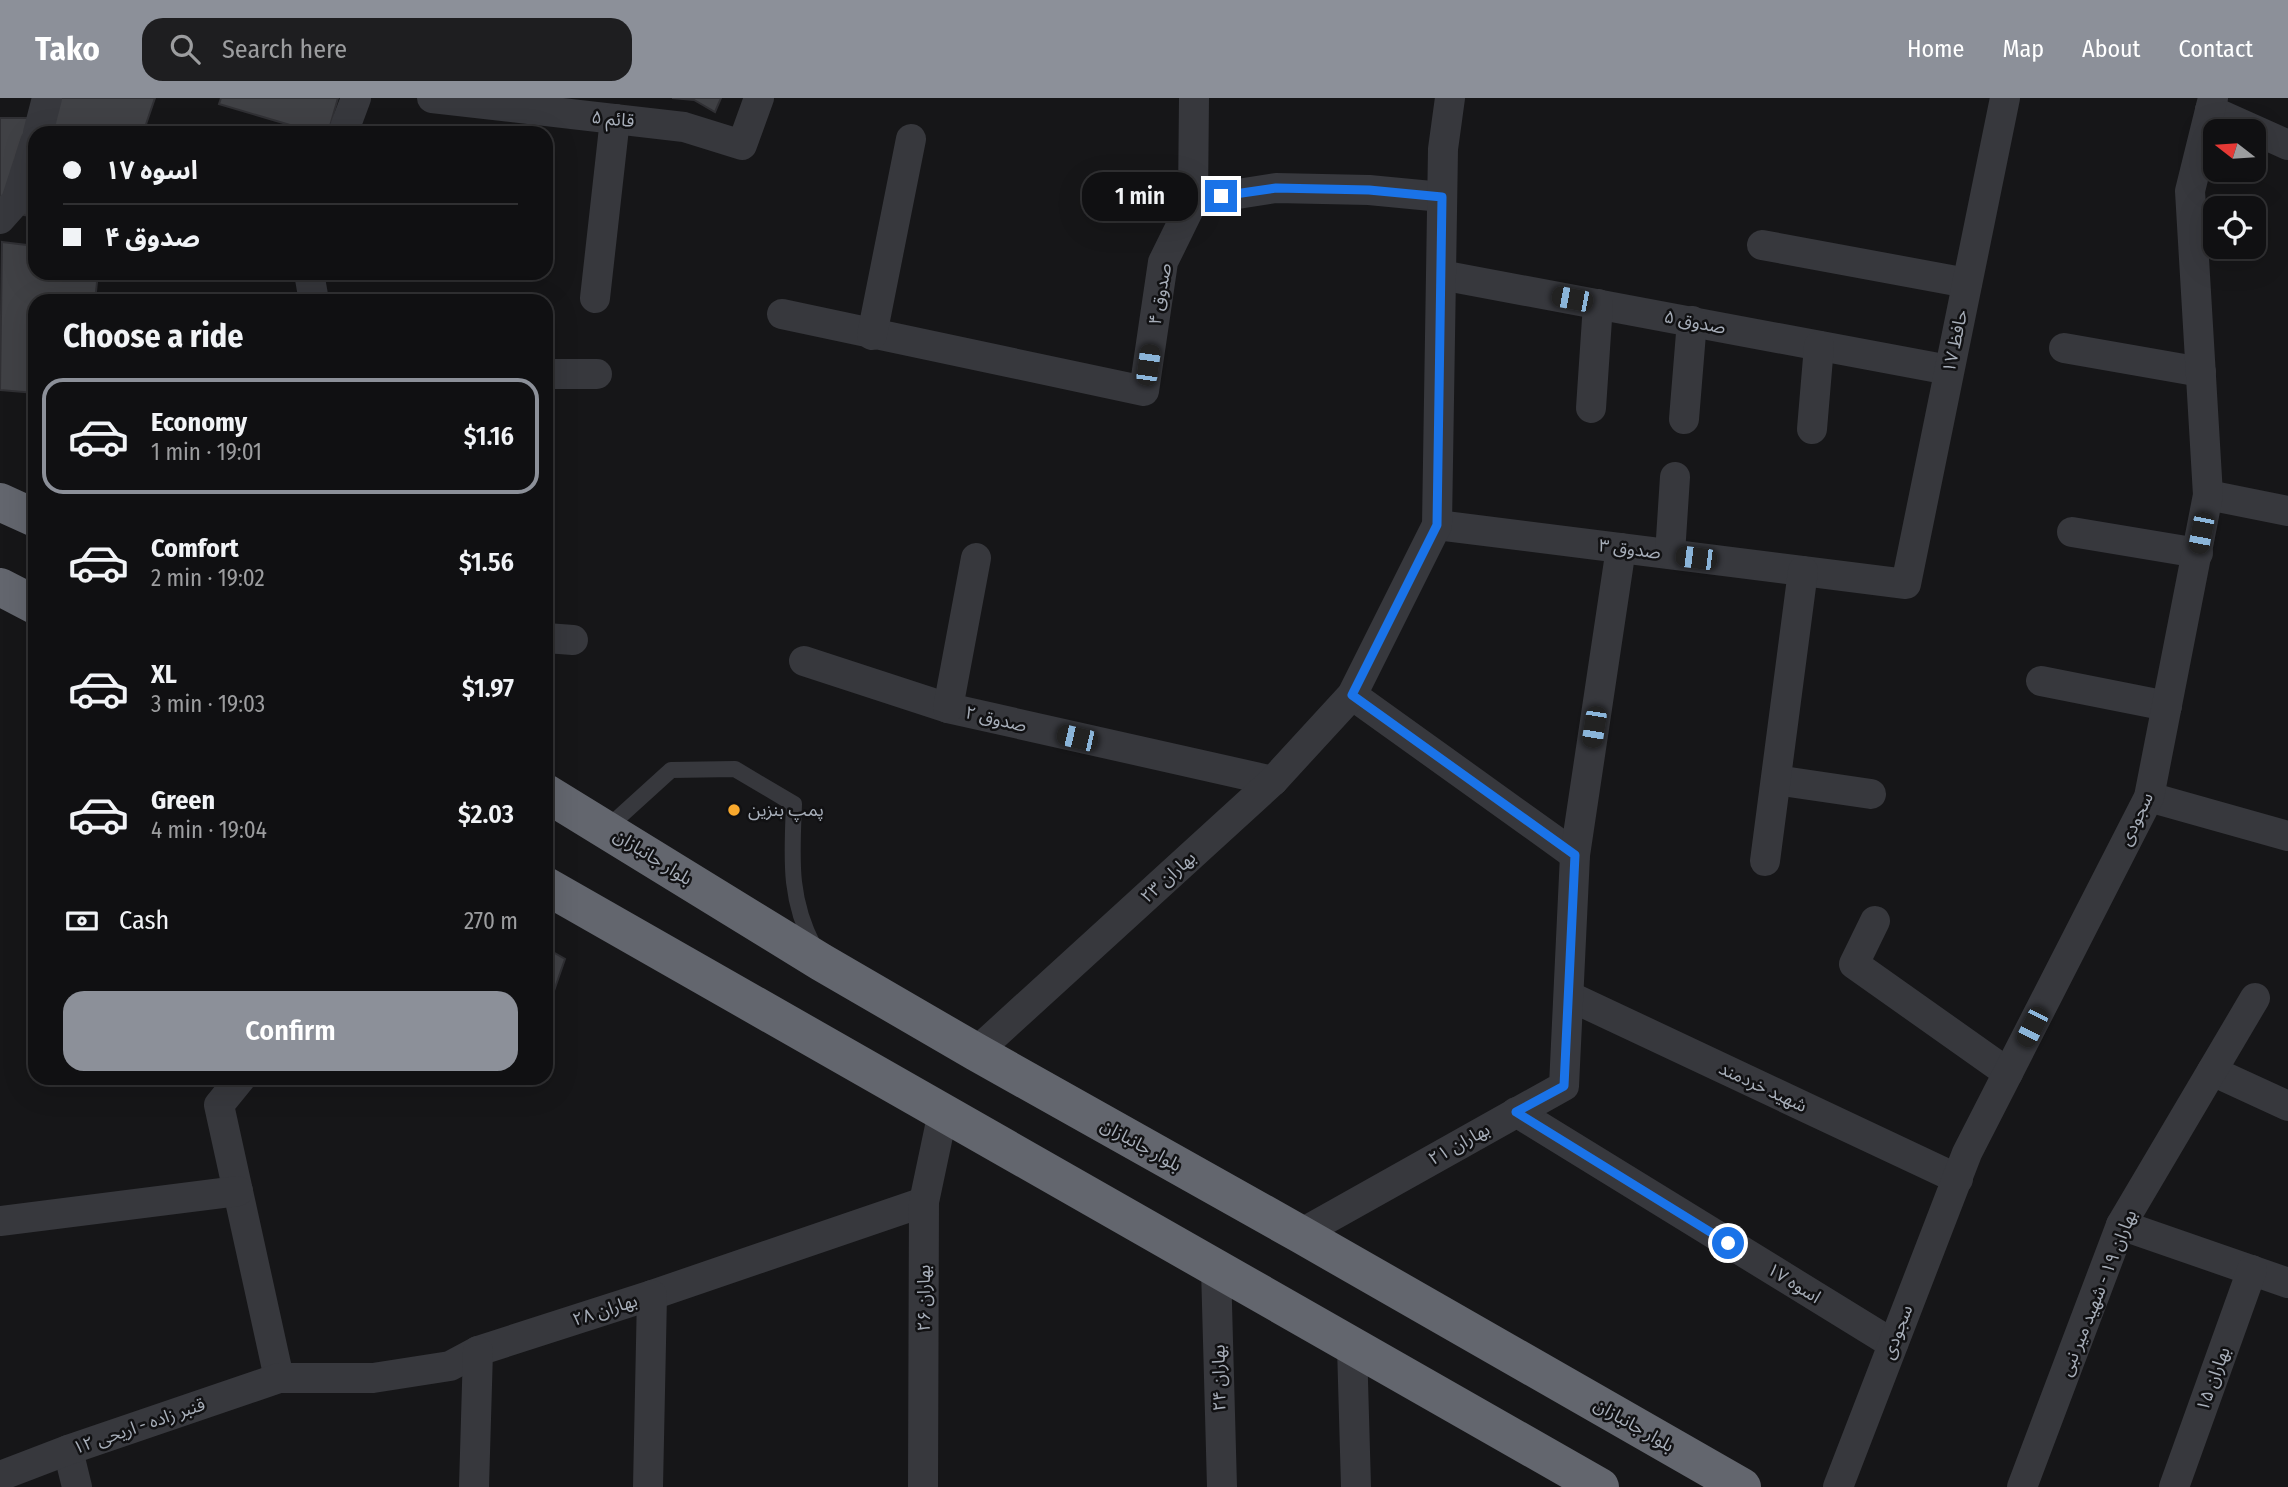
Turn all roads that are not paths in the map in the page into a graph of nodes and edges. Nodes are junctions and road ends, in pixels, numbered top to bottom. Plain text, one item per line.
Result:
1 (47, 98) edge
2 (356, 98) edge
3 (432, 98) edge
4 (759, 98) edge
5 (1194, 98) edge
6 (1450, 98) edge
7 (2005, 98) edge
8 (2211, 104) edge
9 (615, 119) junction
10 (40, 126) edge
11 (346, 126) edge
12 (911, 139) dead end
13 (2288, 145) edge
14 (28, 164) edge
15 (1442, 197) junction
16 (1193, 201) junction
17 (0, 219) edge
18 (1762, 245) dead end
19 (1441, 275) junction
20 (1967, 283) junction
21 (595, 298) dead end
22 (1598, 304) junction
23 (782, 314) dead end
24 (1692, 321) junction
25 (872, 335) junction
26 (1819, 346) junction
27 (2064, 348) dead end
28 (1950, 370) junction
29 (2202, 372) junction
30 (553, 373) edge
31 (597, 374) dead end
32 (1591, 408) dead end
33 (1684, 419) dead end
34 (1812, 429) dead end
35 (1675, 477) dead end
36 (2208, 495) junction
37 (0, 502) edge
38 (2288, 511) edge
39 (28, 515) edge
40 (1437, 525) junction
41 (2072, 532) dead end
42 (1621, 548) junction
43 (2198, 552) junction
44 (1670, 554) junction
45 (976, 558) dead end
46 (1803, 571) junction
47 (1906, 584) joint
48 (0, 587) edge
49 (28, 601) edge
50 (804, 661) dead end
51 (2040, 681) dead end
52 (1352, 695) junction
53 (2167, 706) junction
54 (947, 708) junction
55 (1776, 780) junction
56 (1273, 781) junction
57 (1871, 793) dead end
58 (553, 797) edge
59 (2149, 797) junction
60 (606, 829) junction
61 (2288, 836) edge
62 (1575, 855) junction
63 (1765, 861) dead end
64 (553, 890) edge
65 (1875, 921) dead end
66 (821, 962) junction
67 (1569, 996) junction
68 (2255, 998) dead end
69 (976, 1052) junction
70 (2213, 1071) junction
71 (2008, 1073) junction
72 (235, 1085) edge
73 (2288, 1105) edge
74 (943, 1112) junction
75 (1516, 1112) junction
76 (1958, 1178) junction
77 (238, 1191) junction
78 (924, 1202) junction
79 (0, 1221) edge
80 (2122, 1225) junction
81 (1300, 1234) junction
82 (1216, 1268) junction
83 (2252, 1270) junction
84 (2288, 1283) edge
85 (652, 1295) junction
86 (1893, 1344) junction
87 (1352, 1346) junction
88 (478, 1351) junction
89 (279, 1378) junction
90 (68, 1450) junction
91 (0, 1476) edge
92 (2176, 1486) edge
93 (77, 1487) edge
94 (474, 1487) edge
95 (648, 1487) edge
96 (923, 1487) edge
97 (1222, 1487) edge
98 (1356, 1487) edge
99 (1600, 1487) edge
100 (1742, 1487) edge
101 (1838, 1487) edge
102 (2022, 1487) edge

1 - 10 street
2 - 11 street
3 - 9 street, قائم ۵
4 - 9 street, قائم ۵
5 - 16 street
6 - 15 street
7 - 20 street, حافظ ۱۷
8 - 13 street
8 - 29 street, سجودی
9 - 21 street
12 - 25 street
14 - 17 street
15 - 16 street
15 - 19 street
16 - 25 street, صدوق ۴
18 - 20 street
19 - 22 street, صدوق ۵
19 - 40 street
20 - 28 street, حافظ ۱۷
22 - 24 street, صدوق ۵
22 - 32 street
23 - 25 street
24 - 26 street, صدوق ۵
24 - 33 street
26 - 28 street, صدوق ۵
26 - 34 street
27 - 29 street
28 - 47 street, حافظ ۱۷
29 - 36 street, سجودی
30 - 31 street
35 - 44 street
36 - 38 street
36 - 43 street, سجودی
37 - 39 highway
40 - 42 street, صدوق ۳
40 - 52 street, بهاران ۲۳
41 - 43 street
42 - 44 street, صدوق ۳
42 - 62 street, بهاران ۲۱
43 - 53 street, سجودی
44 - 46 street, صدوق ۳
45 - 54 street
46 - 47 street, صدوق ۳
46 - 55 street
48 - 49 highway
50 - 54 street, صدوق ۲
51 - 53 street
52 - 56 street, بهاران ۲۳
52 - 62 street
53 - 59 street, سجودی
54 - 56 street, صدوق ۲
55 - 57 street
55 - 63 street
56 - 69 street, بهاران ۲۳
58 - 60 highway, بلوار جانبازان
59 - 61 street
59 - 71 street, سجودی
60 - 66 highway, بلوار جانبازان
60 - 66 lane
62 - 67 street, بهاران ۲۱
64 - 74 highway
65 - 71 street
66 - 69 highway, بلوار جانبازان
67 - 75 street, بهاران ۲۱
67 - 76 street, شهید خردمند
68 - 70 street, بهاران ۱۹ - شهید میر نبی
69 - 81 highway, بلوار جانبازان
70 - 73 street
70 - 80 street, بهاران ۱۹ - شهید میر نبی
71 - 76 street, سجودی
72 - 77 street
74 - 78 street, بهاران ۲۶
74 - 82 highway
75 - 81 street, بهاران ۲۱
75 - 86 street, اسوه ۱۷
76 - 86 street, سجودی
77 - 79 street
77 - 89 street
78 - 85 street, بهاران ۲۸
78 - 96 street, بهاران ۲۶
80 - 83 street
80 - 102 street, بهاران ۱۹ - شهید میر نبی
81 - 100 highway, بلوار جانبازان
82 - 87 highway
82 - 97 street, بهاران ۲۴
83 - 84 street
83 - 92 street, بهاران ۱۵
85 - 88 street, بهاران ۲۸
85 - 95 street
86 - 101 street, سجودی
87 - 98 street
87 - 99 highway
88 - 89 street, بهاران ۲۸
88 - 94 street
89 - 90 street, قنبر زاده - اریحی ۱۲
90 - 91 street, قنبر زاده - اریحی ۱۲
90 - 93 street

